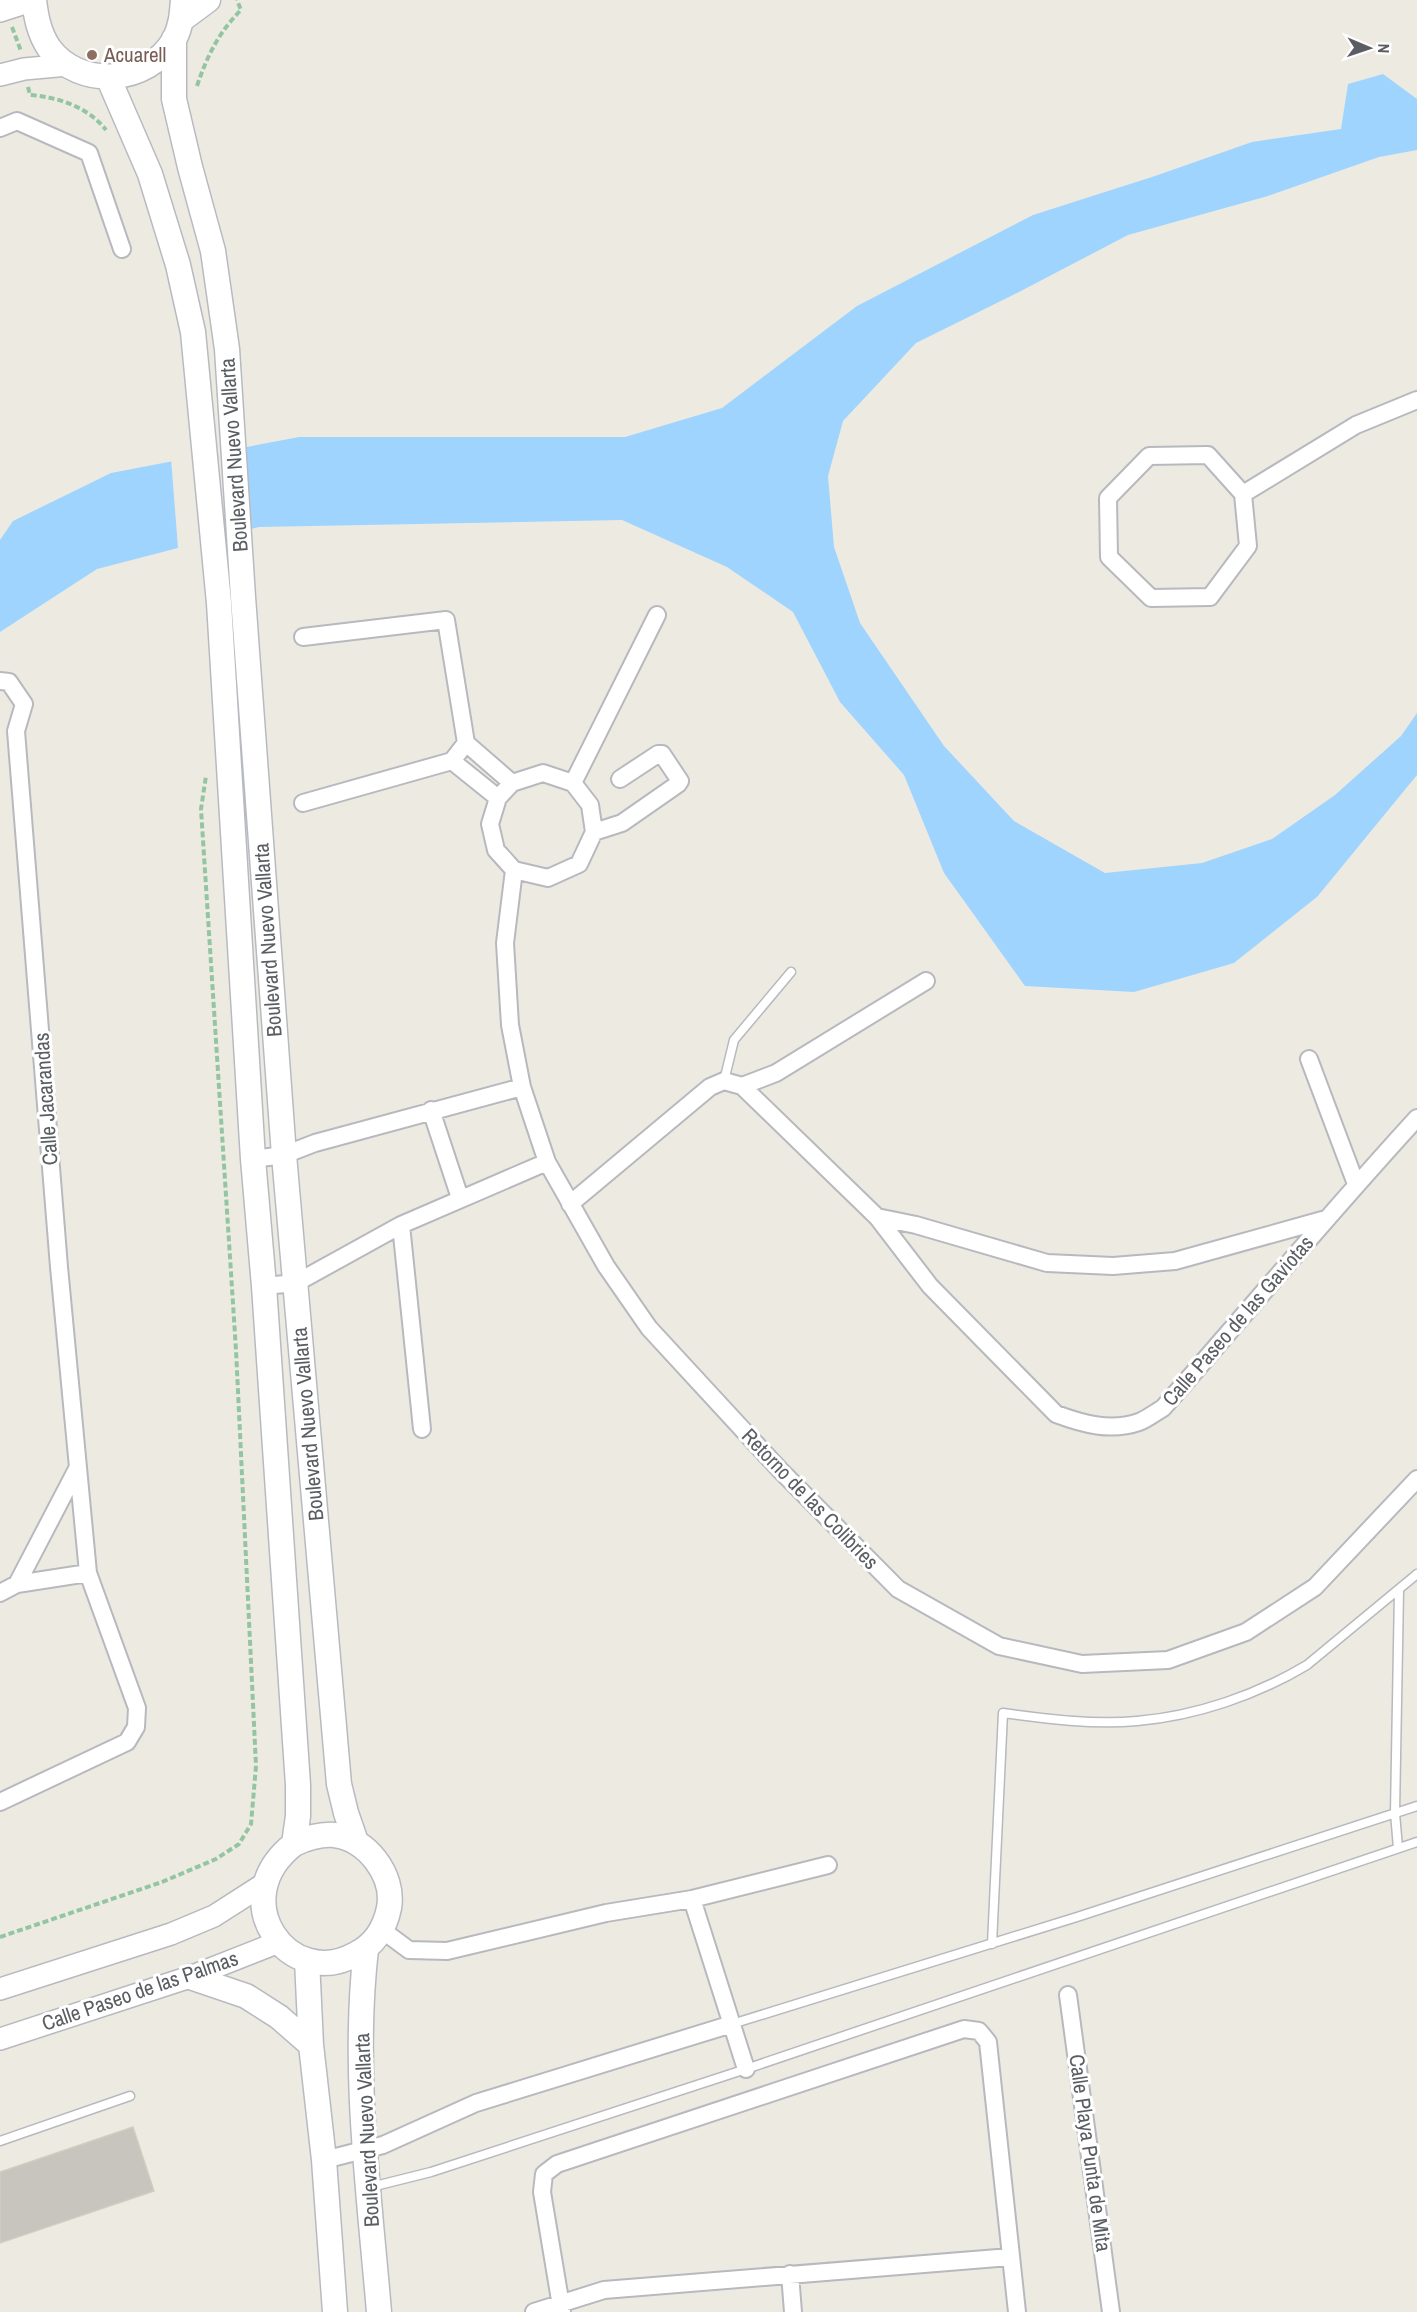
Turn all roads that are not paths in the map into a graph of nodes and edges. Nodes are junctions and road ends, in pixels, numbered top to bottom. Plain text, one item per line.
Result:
1 (34, 0) edge
2 (208, 0) edge
3 (0, 11) edge
4 (179, 20) edge
5 (68, 66) junction
6 (0, 75) edge
7 (108, 77) junction
8 (0, 129) edge
9 (122, 249) dead end
10 (1417, 400) edge
11 (1243, 494) junction
12 (657, 615) dead end
13 (303, 637) dead end
14 (0, 681) edge
15 (16, 731) junction
16 (0, 737) edge
17 (465, 743) junction
18 (452, 761) junction
19 (620, 779) dead end
20 (512, 783) junction
21 (573, 783) junction
22 (498, 798) junction
23 (303, 803) dead end
24 (594, 832) junction
25 (514, 870) junction
26 (790, 972) dead end
27 (926, 981) dead end
28 (1309, 1059) dead end
29 (724, 1082) junction
30 (742, 1086) junction
31 (522, 1087) junction
32 (431, 1110) junction
33 (1417, 1118) edge
34 (284, 1155) junction
35 (253, 1159) junction
36 (547, 1162) junction
37 (1356, 1184) junction
38 (460, 1198) junction
39 (570, 1204) junction
40 (877, 1217) junction
41 (1326, 1219) junction
42 (401, 1225) junction
43 (296, 1283) junction
44 (264, 1286) junction
45 (422, 1429) dead end
46 (78, 1467) junction
47 (1417, 1479) edge
48 (88, 1573) junction
49 (1417, 1574) edge
50 (17, 1584) junction
51 (1399, 1591) junction
52 (0, 1593) edge
53 (0, 1802) edge
54 (1417, 1806) edge
55 (1395, 1813) junction
56 (356, 1842) junction
57 (1417, 1842) edge
58 (294, 1844) junction
59 (1398, 1848) junction
60 (828, 1865) dead end
61 (264, 1884) junction
62 (692, 1899) junction
63 (382, 1930) junction
64 (279, 1942) junction
65 (992, 1944) junction
66 (366, 1949) junction
67 (307, 1960) junction
68 (190, 1977) junction
69 (0, 1989) edge
70 (1068, 1995) dead end
71 (732, 2024) junction
72 (0, 2038) edge
73 (311, 2045) junction
74 (746, 2069) junction
75 (130, 2096) dead end
76 (0, 2141) edge
77 (365, 2150) junction
78 (324, 2160) junction
79 (368, 2188) junction
80 (1010, 2257) junction
81 (790, 2274) junction
82 (562, 2308) edge
83 (335, 2312) edge
84 (379, 2312) edge
85 (534, 2312) edge
86 (793, 2312) edge
87 (1017, 2312) edge
88 (1111, 2312) edge

1 - 3 street
1 - 5 main road
2 - 4 main road
4 - 7 main road
4 - 34 main road, Boulevard Nuevo Vallarta
5 - 6 street
5 - 7 main road
7 - 35 main road, Boulevard Nuevo Vallarta
8 - 9 street
10 - 11 street
11 - 11 street
12 - 21 street
13 - 17 street
14 - 15 street, Calle Jacarandas
15 - 16 street
15 - 46 street, Calle Jacarandas
17 - 18 street
17 - 20 street
18 - 22 street
18 - 23 street
19 - 24 street
20 - 21 street
20 - 22 street
21 - 24 street
22 - 25 street
24 - 25 street
25 - 31 street, Retorno de las Colibries
26 - 29 lane
27 - 30 street
28 - 37 street
29 - 30 street
29 - 39 street
30 - 40 street, Calle Paseo de las Gaviotas
31 - 32 street
31 - 36 street, Retorno de las Colibries
32 - 34 street
32 - 38 street
33 - 37 street, Calle Paseo de las Gaviotas
34 - 35 street
34 - 43 main road, Boulevard Nuevo Vallarta
35 - 44 main road, Boulevard Nuevo Vallarta
36 - 38 street
36 - 39 street, Retorno de las Colibries
37 - 41 street, Calle Paseo de las Gaviotas
38 - 42 street
39 - 47 street, Retorno de las Colibries
40 - 41 street, Calle Paseo de las Gaviotas
40 - 41 street, Calle Paseo de las Gaviotas
42 - 43 street
42 - 45 street
43 - 44 street
43 - 56 main road, Boulevard Nuevo Vallarta
44 - 58 main road, Boulevard Nuevo Vallarta
46 - 48 street, Calle Jacarandas
46 - 50 street
48 - 50 street
48 - 53 street
49 - 51 lane
50 - 52 street
51 - 55 lane
51 - 65 lane
54 - 55 lane
55 - 59 lane
55 - 65 lane
56 - 58 main road, Boulevard Nuevo Vallarta
56 - 63 main road, Boulevard Nuevo Vallarta
57 - 59 lane
58 - 61 main road, Boulevard Nuevo Vallarta
59 - 74 lane
60 - 62 street
61 - 64 main road, Boulevard Nuevo Vallarta
61 - 69 street, Calle Paseo de las Palmas
62 - 63 street
62 - 71 street
63 - 66 main road, Boulevard Nuevo Vallarta
64 - 67 main road, Boulevard Nuevo Vallarta
64 - 68 street, Calle Paseo de las Palmas
65 - 71 lane
66 - 67 main road, Boulevard Nuevo Vallarta
66 - 77 main road, Boulevard Nuevo Vallarta
67 - 73 main road, Boulevard Nuevo Vallarta
68 - 72 street, Calle Paseo de las Palmas
68 - 73 main road
70 - 88 street, Calle Playa Punta de Mita
71 - 74 street
71 - 77 street
73 - 78 main road, Boulevard Nuevo Vallarta
74 - 79 lane
75 - 76 lane
77 - 78 street
77 - 79 main road, Boulevard Nuevo Vallarta
78 - 83 main road, Boulevard Nuevo Vallarta
79 - 84 main road, Boulevard Nuevo Vallarta
80 - 81 street
80 - 82 street
80 - 87 street
81 - 82 street
81 - 86 street
82 - 85 street

